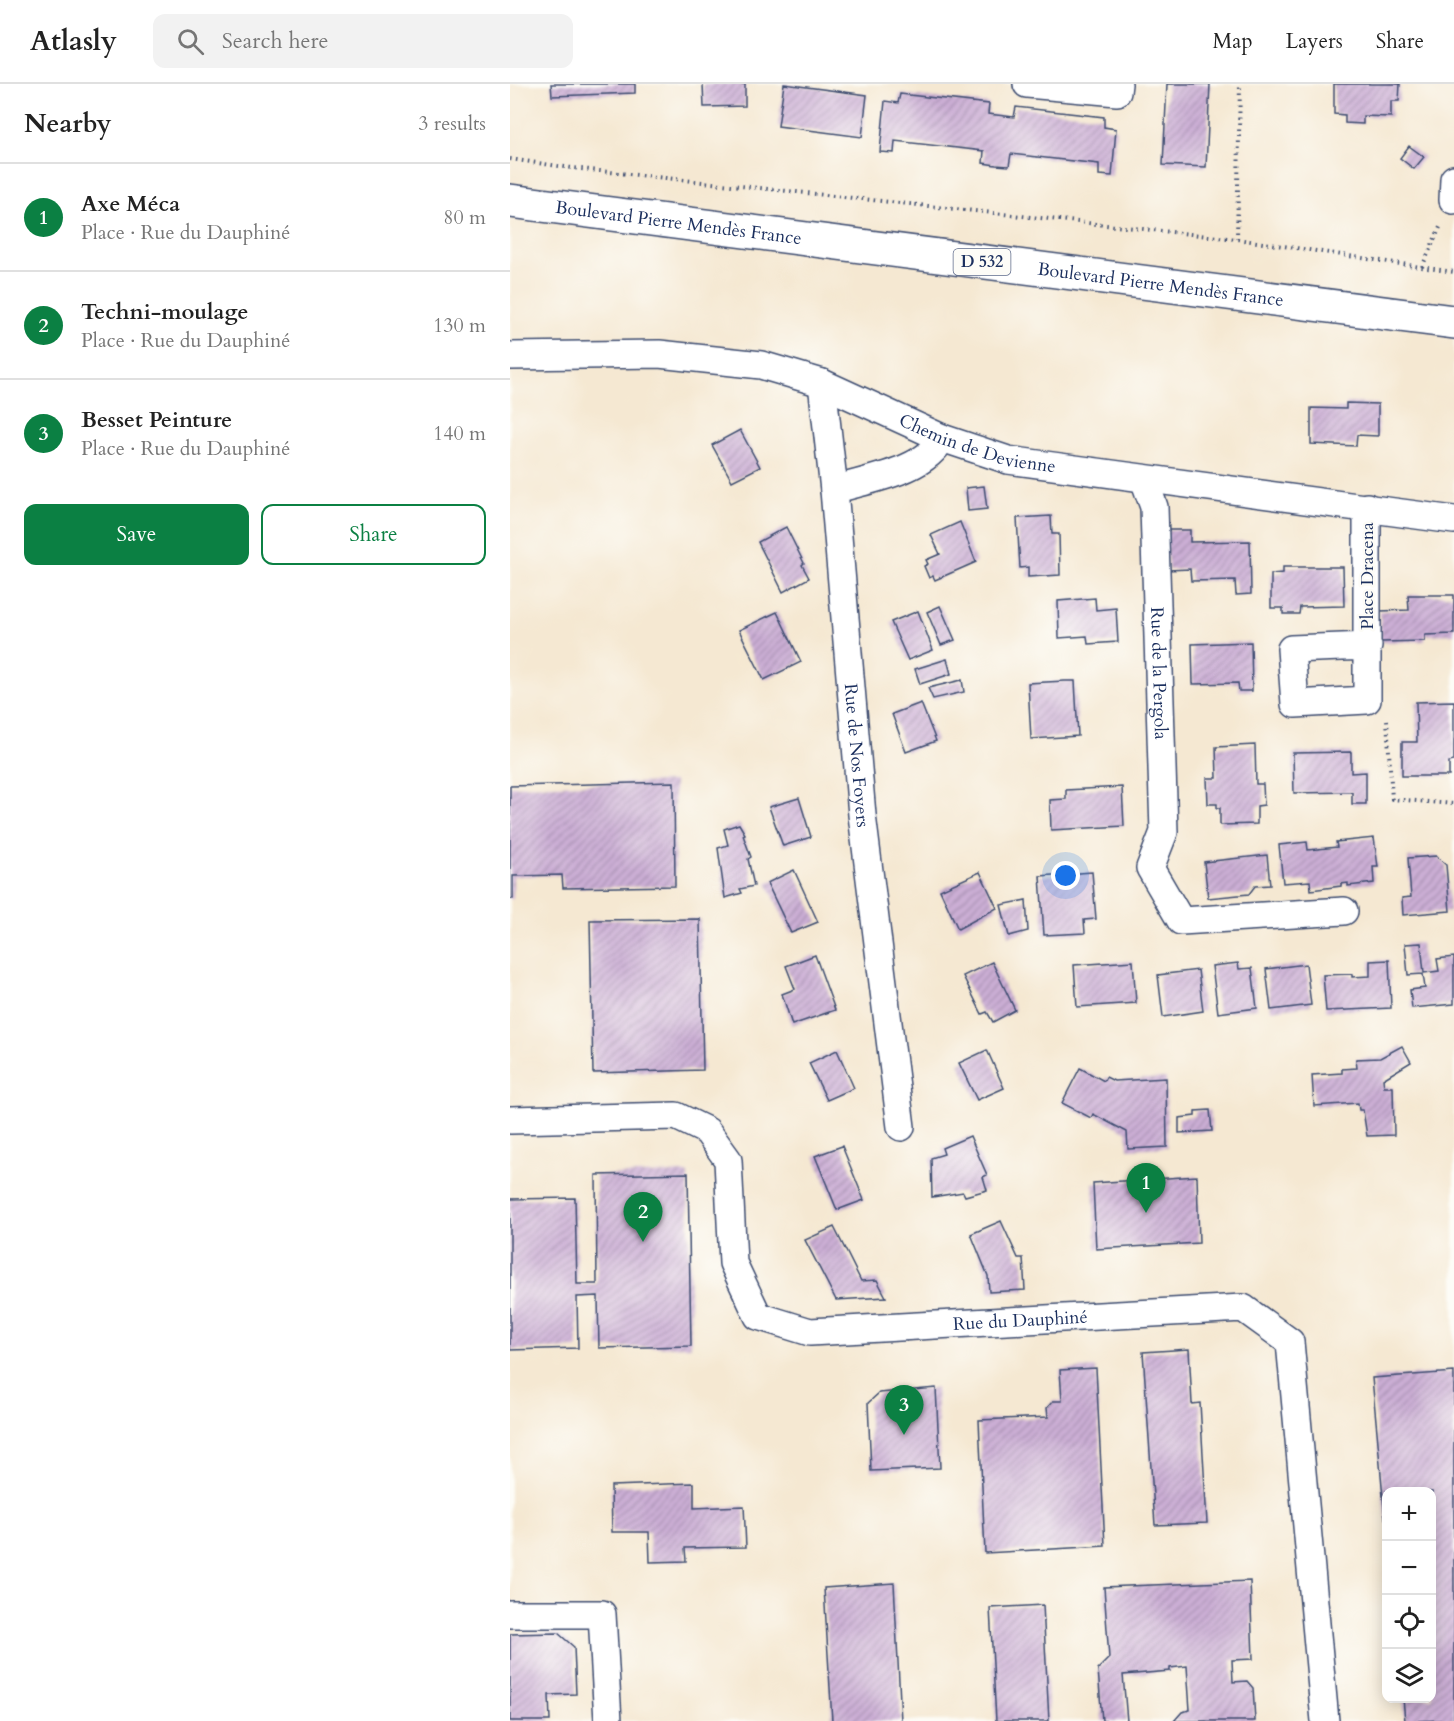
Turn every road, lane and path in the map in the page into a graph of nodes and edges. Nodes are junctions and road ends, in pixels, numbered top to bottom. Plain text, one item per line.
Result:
1 (1027, 84) edge
2 (1118, 84) edge
3 (1240, 84) edge
4 (510, 159) edge
5 (1453, 189) edge
6 (510, 201) edge
7 (1237, 239) junction
8 (1422, 267) junction
9 (1454, 272) edge
10 (1454, 322) edge
11 (510, 356) edge
12 (822, 383) junction
13 (942, 438) junction
14 (1144, 479) junction
15 (834, 490) junction
16 (1367, 507) junction
17 (1454, 520) edge
18 (1368, 646) junction
19 (1367, 700) junction
20 (1454, 804) edge
21 (1344, 911) dead end
22 (510, 1119) edge
23 (901, 1126) dead end
24 (510, 1614) edge
25 (608, 1721) edge
26 (1325, 1721) edge

1 - 2 street
3 - 7 path
4 - 7 path
5 - 8 path
6 - 10 main road, Boulevard Pierre Mendès France / D 532
7 - 8 path
8 - 9 path
11 - 12 street, Chemin de Devienne
12 - 13 street, Chemin de Devienne
12 - 15 street, Rue de Nos Foyers
13 - 14 street, Chemin de Devienne
13 - 15 street
14 - 16 street, Chemin de Devienne
14 - 21 street, Rue de la Pergola
15 - 23 street, Rue de Nos Foyers
16 - 17 street, Chemin de Devienne
16 - 18 street, Place Dracena
18 - 19 street, Place Dracena
18 - 19 street, Place Dracena
19 - 20 path
22 - 26 street, Rue du Dauphiné
24 - 25 street

